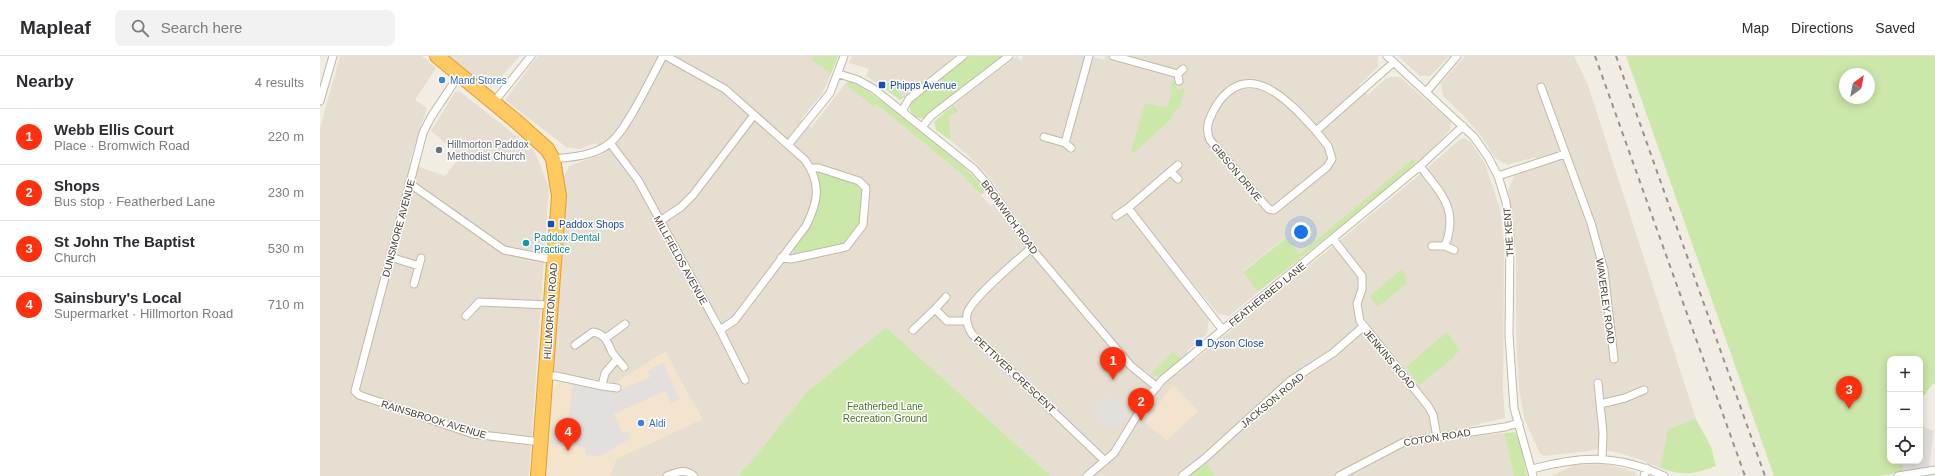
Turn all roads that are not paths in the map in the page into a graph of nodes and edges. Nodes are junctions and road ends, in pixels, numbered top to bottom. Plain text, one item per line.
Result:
1 (333, 56) edge
2 (438, 56) edge
3 (531, 56) edge
4 (664, 56) edge
5 (844, 56) edge
6 (962, 56) edge
7 (1009, 56) edge
8 (1089, 56) edge
9 (1112, 56) edge
10 (1387, 56) edge
11 (1457, 56) edge
12 (1394, 62) junction
13 (839, 74) junction
14 (459, 75) junction
15 (1180, 75) dead end
16 (1541, 87) dead end
17 (1427, 91) junction
18 (320, 101) edge
19 (494, 102) junction
20 (902, 111) junction
21 (754, 115) junction
22 (1463, 126) junction
23 (922, 127) junction
24 (1316, 131) junction
25 (1044, 138) dead end
26 (610, 143) junction
27 (1064, 143) junction
28 (788, 145) junction
29 (1072, 148) dead end
30 (1565, 154) junction
31 (554, 159) junction
32 (1178, 165) dead end
33 (1420, 166) junction
34 (811, 168) junction
35 (1170, 172) junction
36 (1498, 176) junction
37 (1178, 179) dead end
38 (409, 183) junction
39 (1128, 208) junction
40 (1116, 216) dead end
41 (660, 221) junction
42 (1333, 239) junction
43 (1432, 246) dead end
44 (1445, 246) junction
45 (1031, 248) junction
46 (1454, 250) dead end
47 (390, 257) junction
48 (782, 258) junction
49 (554, 260) junction
50 (414, 284) dead end
51 (946, 297) dead end
52 (551, 305) junction
53 (935, 309) junction
54 (466, 316) dead end
55 (967, 321) junction
56 (625, 324) dead end
57 (1364, 326) junction
58 (1222, 329) junction
59 (720, 330) junction
60 (913, 330) dead end
61 (606, 338) junction
62 (575, 346) dead end
63 (1614, 359) dead end
64 (617, 360) junction
65 (624, 367) dead end
66 (546, 376) junction
67 (745, 380) dead end
68 (1598, 383) dead end
69 (602, 386) junction
70 (1157, 387) junction
71 (617, 388) dead end
72 (355, 389) joint
73 (1644, 390) dead end
74 (1600, 404) junction
75 (1519, 423) junction
76 (1437, 437) junction
77 (541, 442) junction
78 (1602, 459) junction
79 (1105, 461) junction
80 (1647, 468) junction
81 (1935, 470) edge
82 (1533, 472) edge
83 (538, 476) edge
84 (667, 476) edge
85 (694, 476) edge
86 (1087, 476) edge
87 (1182, 476) edge
88 (1339, 476) edge
89 (1644, 476) edge
90 (1664, 476) edge
91 (1898, 476) edge

1 - 18 street
2 - 14 highway
3 - 19 street
4 - 21 street
4 - 26 street
5 - 13 street
6 - 20 street
7 - 23 street
8 - 27 street
9 - 15 street
10 - 12 street, THE KENT
11 - 17 street
12 - 17 street, THE KENT
12 - 24 street
13 - 20 street, BROMWICH ROAD
13 - 28 street
14 - 19 highway
14 - 38 street, DUNSMORE AVENUE
16 - 30 street, WAVERLEY ROAD
17 - 22 street, THE KENT
19 - 31 highway
20 - 23 street, BROMWICH ROAD
21 - 28 street
21 - 41 street
22 - 33 street, FEATHERBED LANE
22 - 36 street, THE KENT
23 - 45 street, BROMWICH ROAD
24 - 24 street, GIBSON DRIVE
25 - 27 street
26 - 31 street
26 - 41 street, MILLFIELDS AVENUE
27 - 29 street
28 - 34 street
30 - 36 street
30 - 63 street, WAVERLEY ROAD
31 - 49 highway, HILLMORTON ROAD
32 - 35 street
33 - 42 street, FEATHERBED LANE
33 - 44 street
34 - 48 street
34 - 48 street
35 - 37 street
35 - 39 street
36 - 75 street, THE KENT
38 - 47 street, DUNSMORE AVENUE
38 - 49 street
39 - 40 street
39 - 58 street
41 - 59 street, MILLFIELDS AVENUE
42 - 57 street, JENKINS ROAD
42 - 58 street, FEATHERBED LANE
43 - 44 street
44 - 46 street
45 - 55 street
45 - 70 street, BROMWICH ROAD
47 - 50 street
47 - 72 street, DUNSMORE AVENUE
48 - 59 street
49 - 52 highway, HILLMORTON ROAD
51 - 53 street
52 - 54 street
52 - 66 highway, HILLMORTON ROAD
53 - 55 street
53 - 60 street
55 - 79 street, PETTIVER CRESCENT
56 - 61 street
57 - 76 street, JENKINS ROAD
57 - 87 street, JACKSON ROAD
58 - 70 street, FEATHERBED LANE
59 - 67 street, MILLFIELDS AVENUE
61 - 62 street
61 - 64 street
64 - 65 street
64 - 69 street
66 - 69 street
66 - 77 highway, HILLMORTON ROAD
68 - 74 street
69 - 71 street
70 - 79 street, FEATHERBED LANE
72 - 77 street, RAINSBROOK AVENUE
73 - 74 street
74 - 78 street
75 - 76 street, COTON ROAD
75 - 82 street, THE KENT
76 - 88 street, COTON ROAD
77 - 83 highway, HILLMORTON ROAD
78 - 80 street
78 - 82 street
79 - 86 street, FEATHERBED LANE
80 - 89 street
80 - 90 street
81 - 91 street
84 - 85 street

